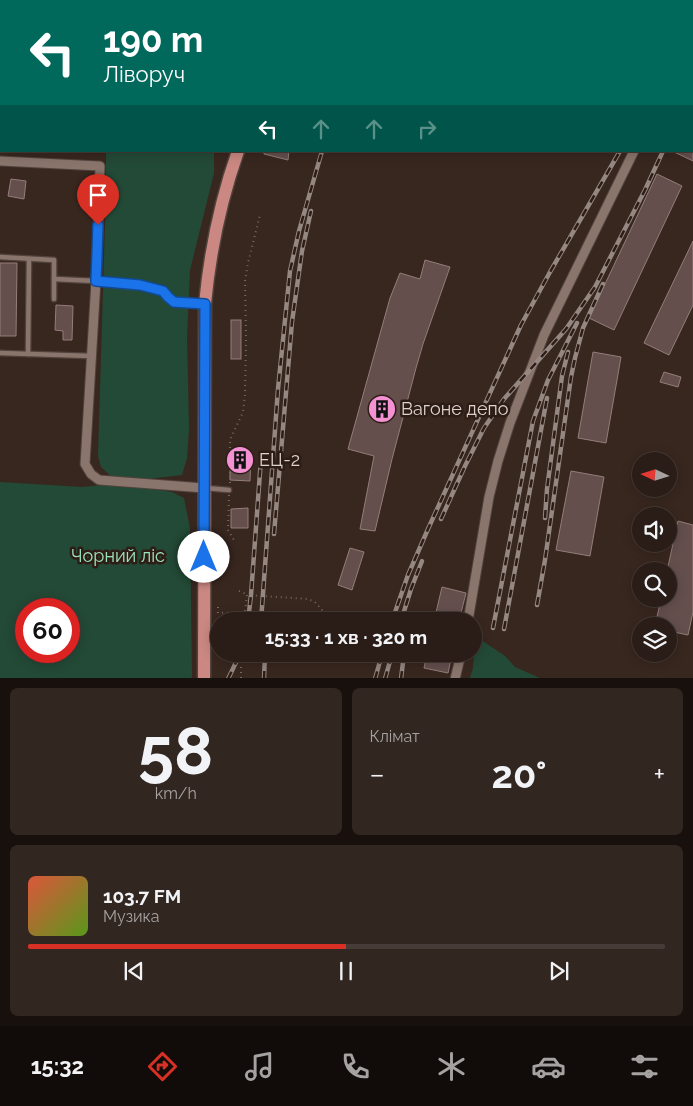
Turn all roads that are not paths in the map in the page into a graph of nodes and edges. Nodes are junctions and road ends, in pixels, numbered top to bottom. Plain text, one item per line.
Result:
1 (230, 152) edge
2 (238, 152) edge
3 (634, 152) edge
4 (0, 161) edge
5 (231, 171) junction
6 (0, 257) edge
7 (29, 259) junction
8 (54, 278) junction
9 (96, 281) junction
10 (54, 300) dead end
11 (205, 304) junction
12 (0, 353) edge
13 (28, 354) junction
14 (92, 356) junction
15 (204, 488) junction
16 (229, 490) road end
17 (470, 612) edge
18 (459, 662) edge
19 (204, 678) edge
20 (454, 678) edge

1 - 5 street
2 - 5 main road
3 - 17 street
4 - 9 street
5 - 11 main road
6 - 7 lane
7 - 8 lane
7 - 13 lane
8 - 9 lane
8 - 10 lane
9 - 11 street
9 - 14 street
11 - 15 main road
12 - 13 lane
13 - 14 lane
14 - 15 street
15 - 16 lane
15 - 19 main road
18 - 20 street

